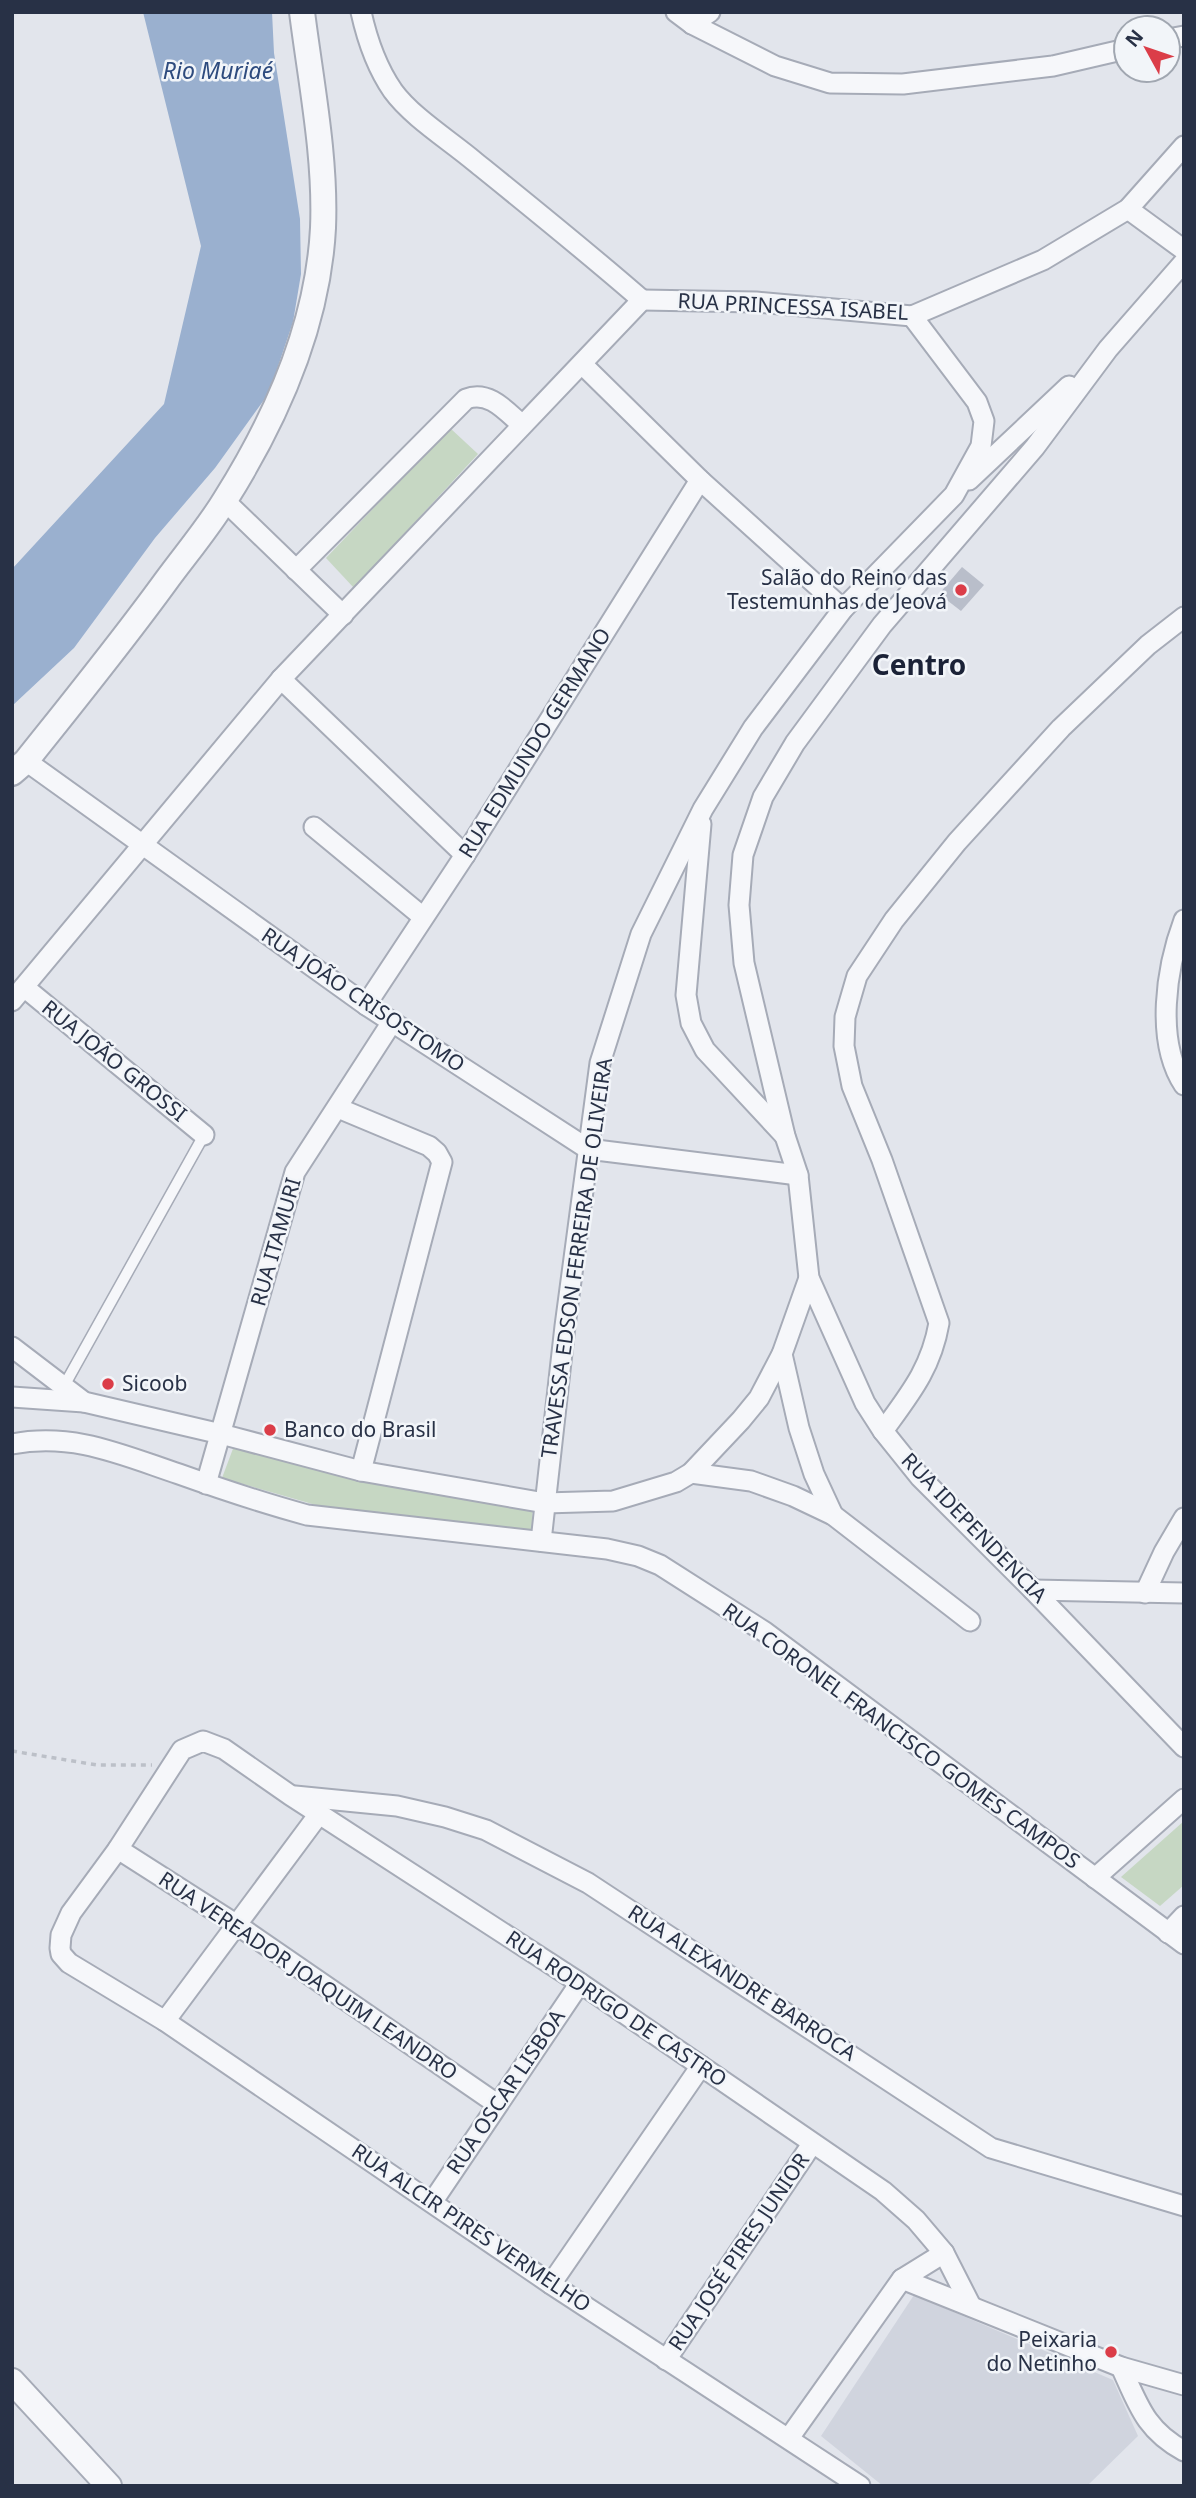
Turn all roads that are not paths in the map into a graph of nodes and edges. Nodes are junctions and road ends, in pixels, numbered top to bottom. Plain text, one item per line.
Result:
1 (302, 12) edge
2 (361, 12) edge
3 (710, 12) edge
4 (684, 18) edge
5 (1112, 52) edge
6 (1184, 146) edge
7 (1128, 209) junction
8 (1184, 250) edge
9 (1184, 262) edge
10 (642, 300) junction
11 (912, 316) junction
12 (1108, 349) junction
13 (582, 364) junction
14 (522, 425) junction
15 (700, 480) junction
16 (954, 495) junction
17 (225, 501) junction
18 (296, 570) junction
19 (843, 609) junction
20 (343, 615) junction
21 (1184, 617) edge
22 (281, 679) junction
23 (19, 767) edge
24 (703, 809) junction
25 (314, 827) dead end
26 (142, 845) junction
27 (465, 855) junction
28 (423, 917) junction
29 (1183, 925) edge
30 (18, 994) edge
31 (366, 1005) junction
32 (392, 1022) junction
33 (1184, 1085) edge
34 (338, 1108) junction
35 (204, 1135) joint
36 (785, 1136) junction
37 (588, 1149) junction
38 (798, 1175) junction
39 (809, 1278) junction
40 (12, 1347) edge
41 (782, 1354) junction
42 (64, 1386) junction
43 (12, 1397) edge
44 (83, 1402) junction
45 (883, 1432) junction
46 (221, 1434) junction
47 (12, 1444) edge
48 (361, 1471) junction
49 (691, 1473) junction
50 (206, 1484) junction
51 (545, 1503) junction
52 (833, 1516) junction
53 (1184, 1518) edge
54 (541, 1541) junction
55 (1033, 1590) junction
56 (1145, 1593) junction
57 (1184, 1593) edge
58 (970, 1621) dead end
59 (1184, 1747) edge
60 (289, 1795) junction
61 (1184, 1799) edge
62 (319, 1814) junction
63 (118, 1849) junction
64 (1094, 1878) junction
65 (1184, 1916) edge
66 (237, 1925) junction
67 (1176, 1938) edge
68 (580, 1983) junction
69 (165, 2021) junction
70 (701, 2066) junction
71 (497, 2104) junction
72 (812, 2144) junction
73 (433, 2202) junction
74 (1184, 2206) edge
75 (944, 2253) junction
76 (902, 2279) junction
77 (551, 2284) junction
78 (971, 2306) junction
79 (666, 2360) junction
80 (1121, 2367) junction
81 (12, 2381) edge
82 (1184, 2385) edge
83 (789, 2438) junction
84 (1184, 2451) edge
85 (854, 2484) edge
86 (109, 2486) edge

1 - 17 street
2 - 10 street
3 - 4 street
4 - 5 street
6 - 7 street, RUA PRINCESSA ISABEL
7 - 8 street
7 - 11 street, RUA PRINCESSA ISABEL
9 - 12 street
10 - 11 street, RUA PRINCESSA ISABEL
10 - 13 street
11 - 16 street, TRAVESSA EDSON FERREIRA DE OLIVEIRA
12 - 16 street
12 - 36 street
13 - 14 street
13 - 15 street
14 - 18 street
14 - 20 street
15 - 19 street
15 - 27 street, RUA EDMUNDO GERMANO
16 - 19 street, TRAVESSA EDSON FERREIRA DE OLIVEIRA
17 - 18 street
17 - 23 street
18 - 20 street
19 - 24 street, TRAVESSA EDSON FERREIRA DE OLIVEIRA
20 - 22 street
21 - 45 street
22 - 26 street
22 - 27 street
23 - 26 street, RUA JOÃO CRISOSTOMO
24 - 36 street
24 - 37 street, TRAVESSA EDSON FERREIRA DE OLIVEIRA
25 - 28 street
26 - 30 street
26 - 31 street, RUA JOÃO CRISOSTOMO
27 - 28 street, RUA EDMUNDO GERMANO
28 - 31 street, RUA EDMUNDO GERMANO
29 - 33 street
30 - 35 street, RUA JOÃO GROSSI
31 - 32 street, RUA JOÃO CRISOSTOMO
32 - 34 street, RUA ITAMURI
32 - 37 street, RUA JOÃO CRISOSTOMO
34 - 46 street, RUA ITAMURI
34 - 48 street
35 - 42 lane
36 - 38 street
37 - 38 street
37 - 51 street, TRAVESSA EDSON FERREIRA DE OLIVEIRA
38 - 39 street
39 - 41 street
39 - 45 street, RUA IDEPENDENCIA
40 - 42 street
41 - 49 street
41 - 52 street
42 - 44 street
43 - 44 street
44 - 46 street
45 - 55 street, RUA IDEPENDENCIA
46 - 48 street
46 - 50 street, RUA ITAMURI
47 - 50 street, RUA CORONEL FRANCISCO GOMES CAMPOS
48 - 51 street
49 - 51 street
49 - 52 street
50 - 54 street, RUA CORONEL FRANCISCO GOMES CAMPOS
51 - 54 street, TRAVESSA EDSON FERREIRA DE OLIVEIRA
52 - 58 street
53 - 56 street
54 - 64 street, RUA CORONEL FRANCISCO GOMES CAMPOS
55 - 56 street
55 - 59 street, RUA IDEPENDENCIA
56 - 57 street
60 - 62 street, RUA RODRIGO DE CASTRO
60 - 63 street, RUA RODRIGO DE CASTRO
60 - 74 street, RUA ALEXANDRE BARROCA
61 - 64 street
62 - 66 street
62 - 68 street, RUA RODRIGO DE CASTRO
63 - 66 street, RUA VEREADOR JOAQUIM LEANDRO
63 - 69 street, RUA ALCIR PIRES VERMELHO
64 - 67 street, RUA CORONEL FRANCISCO GOMES CAMPOS
65 - 67 street
66 - 69 street
66 - 71 street, RUA VEREADOR JOAQUIM LEANDRO
68 - 70 street, RUA RODRIGO DE CASTRO
68 - 71 street, RUA OSCAR LISBOA
69 - 73 street, RUA ALCIR PIRES VERMELHO
70 - 72 street, RUA RODRIGO DE CASTRO
70 - 77 street
71 - 73 street, RUA OSCAR LISBOA
72 - 75 street, RUA RODRIGO DE CASTRO
72 - 79 street, RUA JOSÉ PIRES JUNIOR
73 - 77 street, RUA ALCIR PIRES VERMELHO
75 - 76 street
75 - 78 street, RUA RODRIGO DE CASTRO
76 - 78 street
76 - 83 street
77 - 79 street, RUA ALCIR PIRES VERMELHO
78 - 80 street
79 - 83 street, RUA ALCIR PIRES VERMELHO
80 - 82 street
80 - 84 street
81 - 86 street
83 - 85 street, RUA ALCIR PIRES VERMELHO

